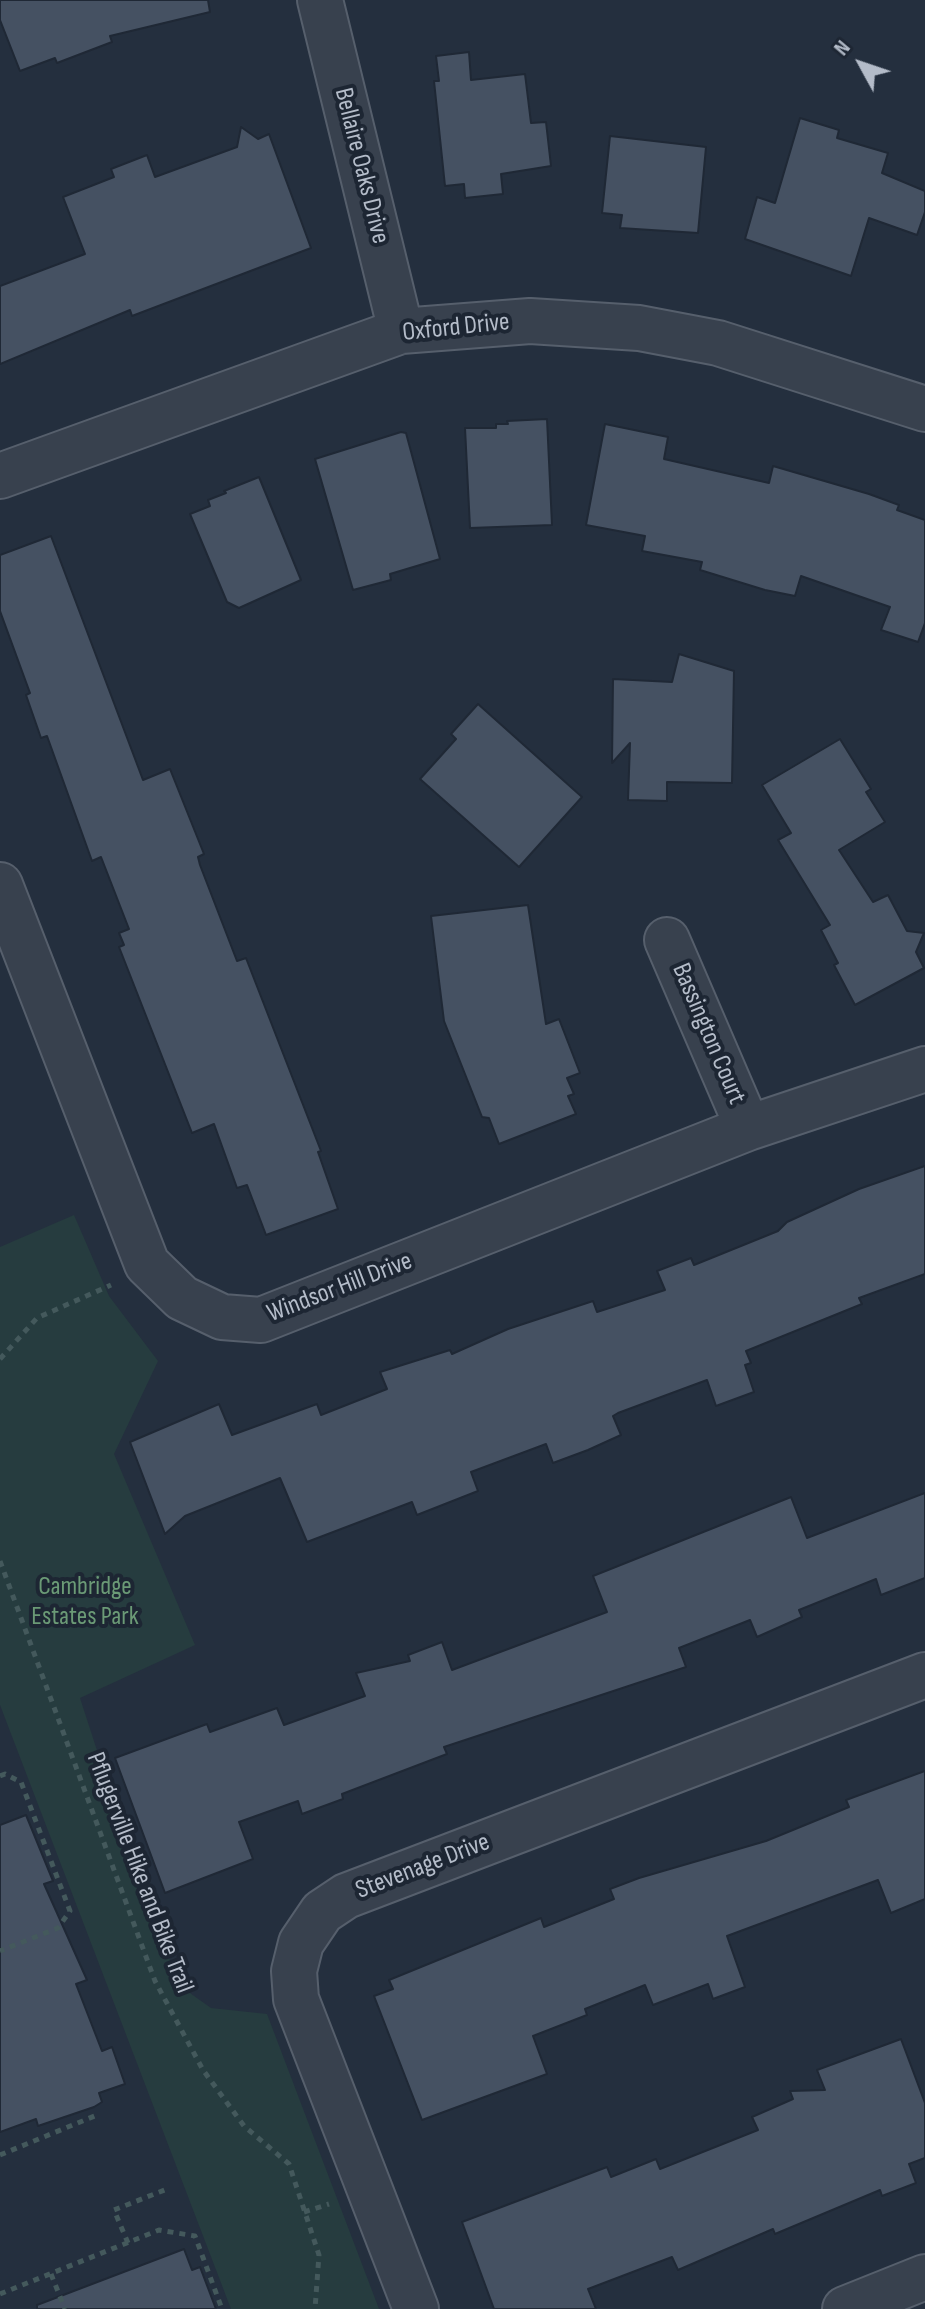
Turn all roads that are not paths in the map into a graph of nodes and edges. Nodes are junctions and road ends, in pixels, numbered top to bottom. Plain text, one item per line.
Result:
1 (320, 0) edge
2 (401, 331) junction
3 (925, 409) edge
4 (0, 476) edge
5 (0, 885) edge
6 (667, 940) dead end
7 (925, 1069) edge
8 (748, 1128) junction
9 (925, 1675) edge
10 (925, 2277) edge
11 (416, 2309) edge
12 (845, 2309) edge

1 - 2 street, Bellaire Oaks Drive
2 - 3 street, Oxford Drive
2 - 4 street, Oxford Drive
5 - 8 street, Windsor Hill Drive
6 - 8 street, Bassington Court
7 - 8 street, Windsor Hill Drive
9 - 11 street, Stevenage Drive
10 - 12 street

